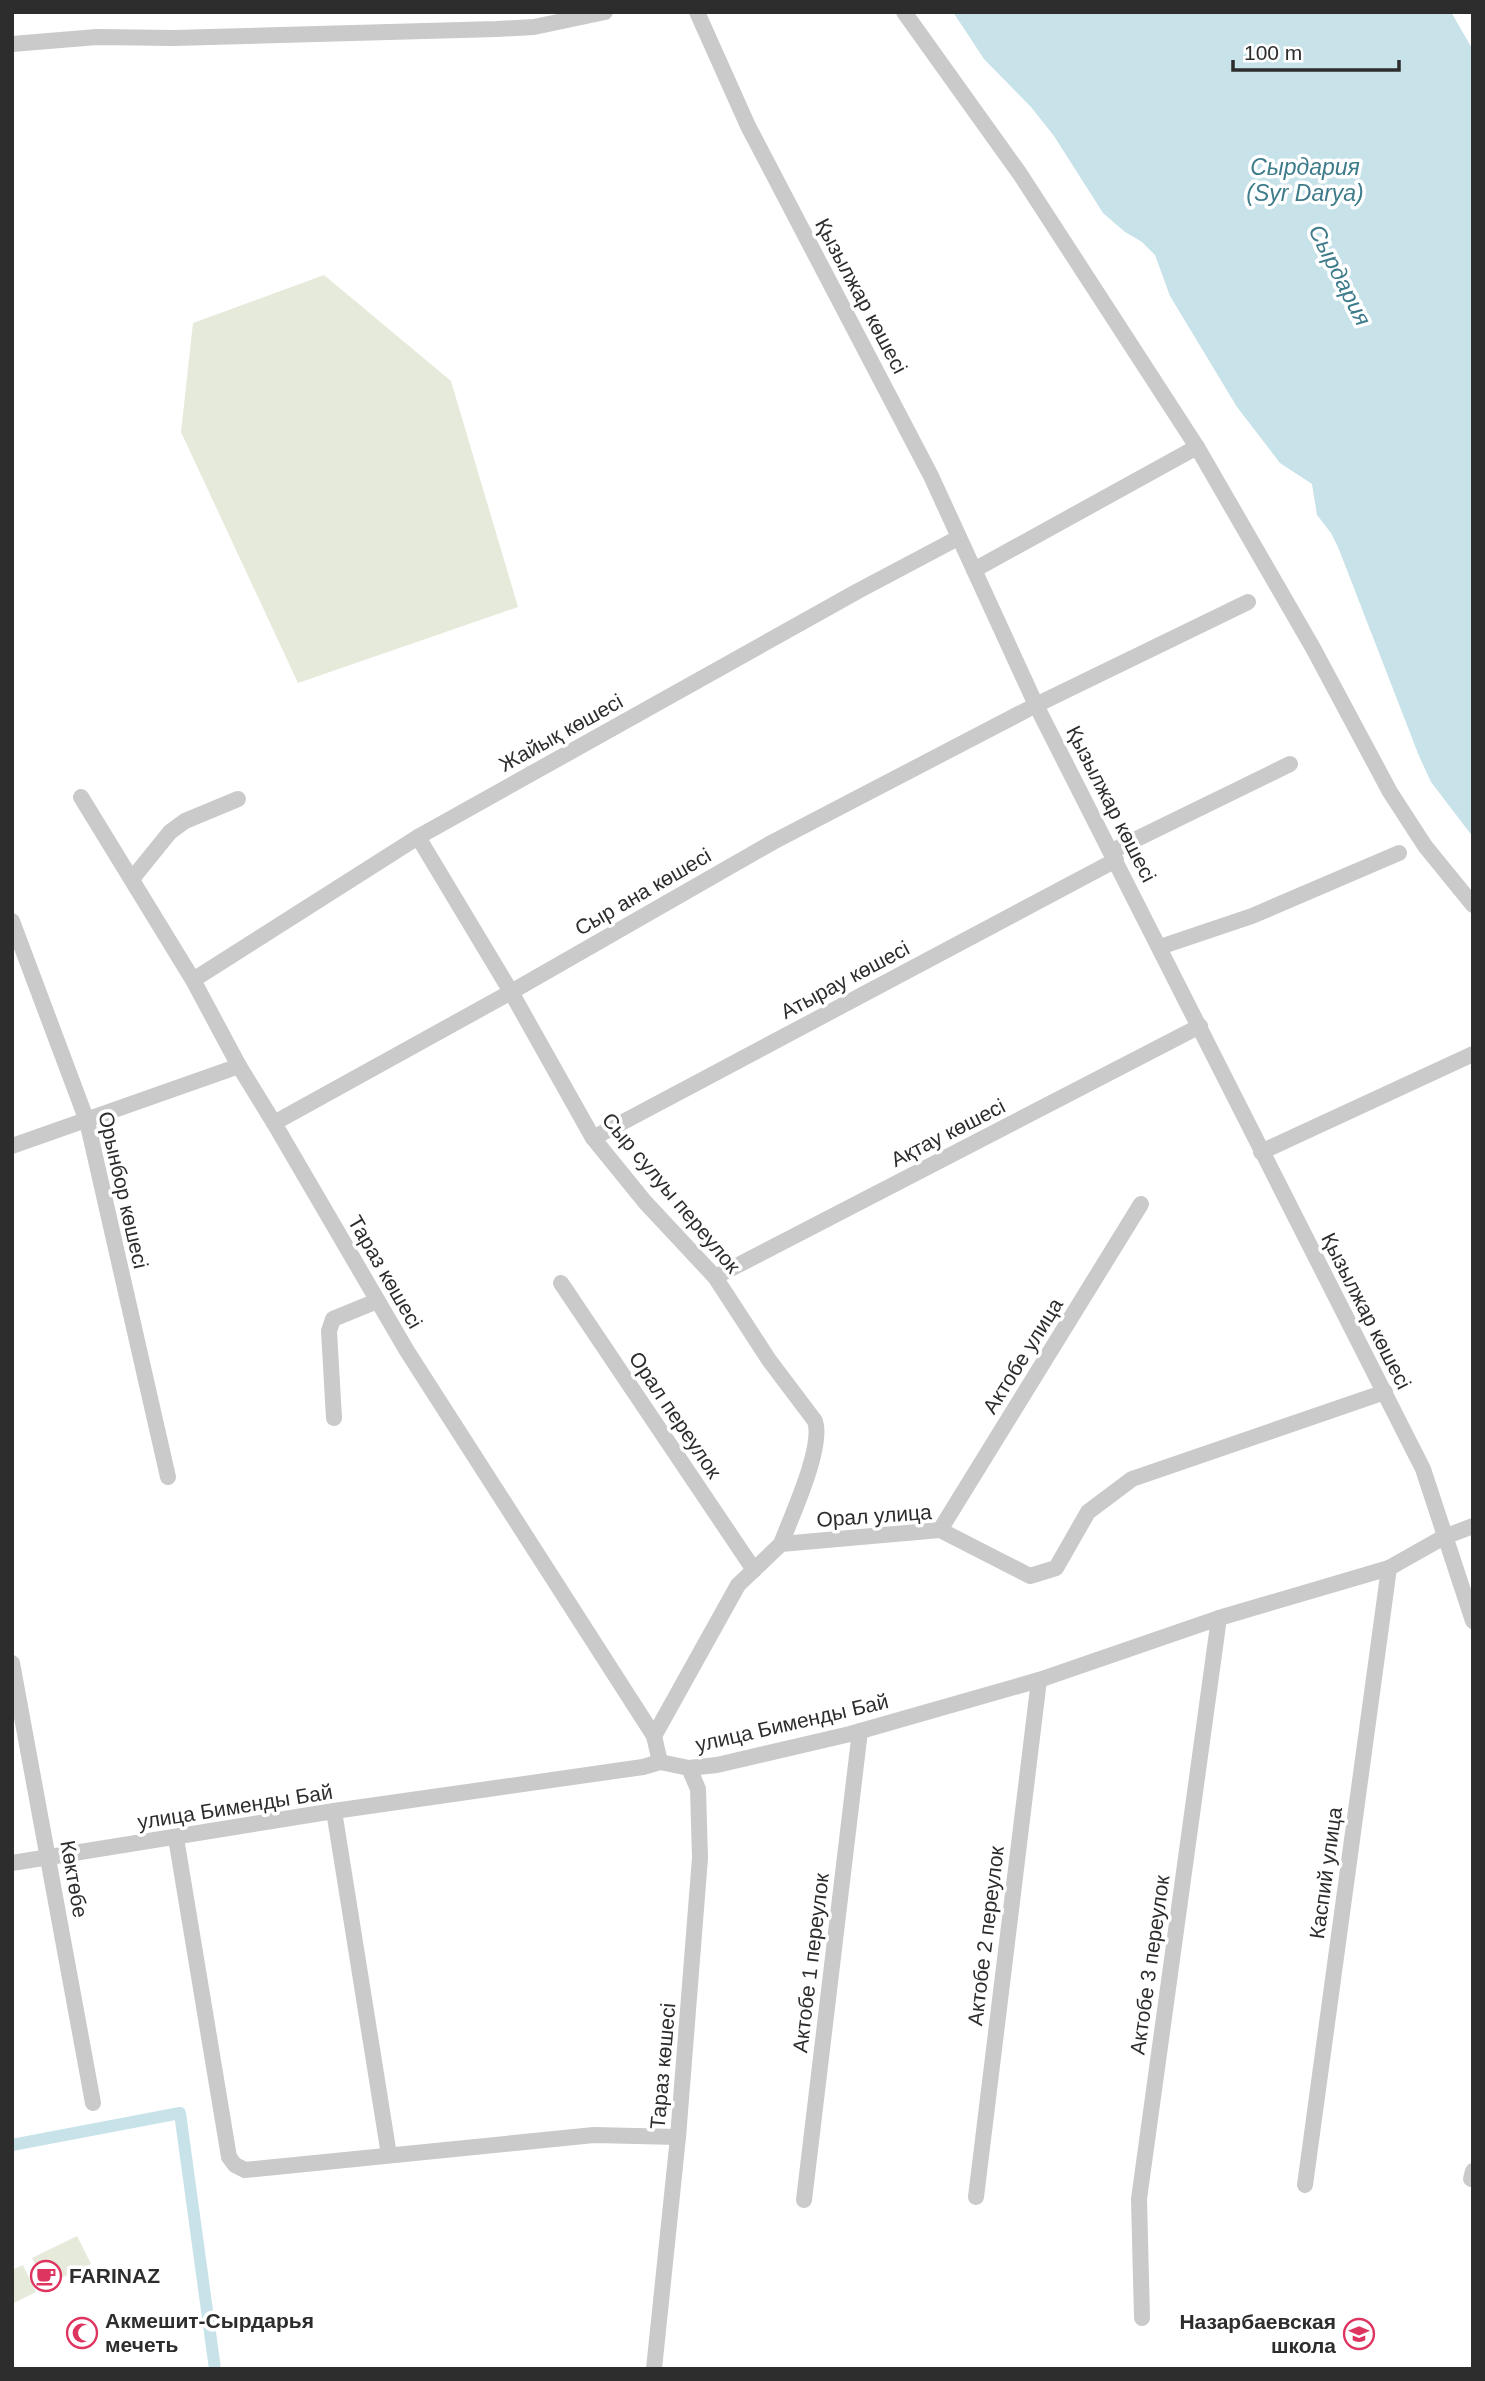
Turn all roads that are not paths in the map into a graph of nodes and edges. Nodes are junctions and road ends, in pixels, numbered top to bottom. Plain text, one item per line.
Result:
1 (605, 12) edge
2 (697, 12) edge
3 (904, 12) edge
4 (12, 44) edge
5 (1197, 447) junction
6 (958, 538) junction
7 (974, 570) junction
8 (1248, 603) dead end
9 (1036, 705) junction
10 (1290, 764) dead end
11 (80, 797) dead end
12 (238, 799) dead end
13 (418, 837) junction
14 (1399, 853) dead end
15 (1114, 856) junction
16 (132, 878) junction
17 (1473, 905) edge
18 (12, 921) edge
19 (1160, 947) junction
20 (192, 980) junction
21 (511, 992) junction
22 (1200, 1026) junction
23 (1473, 1054) edge
24 (239, 1066) junction
25 (87, 1121) junction
26 (274, 1123) junction
27 (593, 1138) junction
28 (12, 1146) edge
29 (1261, 1152) junction
30 (1142, 1204) dead end
31 (715, 1277) junction
32 (561, 1283) dead end
33 (377, 1301) junction
34 (1385, 1392) junction
35 (334, 1418) dead end
36 (168, 1477) dead end
37 (1473, 1526) edge
38 (940, 1530) junction
39 (1444, 1537) junction
40 (781, 1544) junction
41 (1389, 1568) junction
42 (754, 1570) junction
43 (1219, 1618) junction
44 (1473, 1622) edge
45 (12, 1663) edge
46 (1039, 1680) junction
47 (860, 1731) junction
48 (654, 1736) junction
49 (660, 1762) junction
50 (689, 1768) junction
51 (334, 1811) junction
52 (176, 1838) junction
53 (49, 1857) junction
54 (12, 1863) edge
55 (93, 2104) dead end
56 (678, 2137) junction
57 (389, 2155) junction
58 (1305, 2185) dead end
59 (976, 2197) dead end
60 (804, 2200) dead end
61 (1142, 2318) dead end
62 (654, 2369) edge

1 - 4 street
2 - 6 street, Қызылжар көшесі
3 - 5 street
5 - 7 street
5 - 17 street
6 - 7 street, Қызылжар көшесі
6 - 13 street, Жайық көшесі
7 - 9 street, Қызылжар көшесі
8 - 9 street, Сыр ана көшесі
9 - 15 street, Қызылжар көшесі
9 - 21 street, Сыр ана көшесі
10 - 15 street, Атырау көшесі
11 - 16 street, Тараз көшесі
12 - 16 street
13 - 20 street, Жайық көшесі
13 - 21 street, Сыр сулуы переулок
14 - 19 street
15 - 19 street, Қызылжар көшесі
15 - 27 street, Атырау көшесі
16 - 20 street, Тараз көшесі
18 - 25 street, Орынбор көшесі
19 - 22 street, Қызылжар көшесі
20 - 24 street, Тараз көшесі
21 - 26 street, Сыр ана көшесі
21 - 27 street, Сыр сулуы переулок
22 - 29 street, Қызылжар көшесі
22 - 31 street, Ақтау көшесі
23 - 29 street
24 - 25 street
24 - 26 street, Тараз көшесі
25 - 28 street
25 - 36 street, Орынбор көшесі
26 - 33 street, Тараз көшесі
27 - 31 street, Сыр сулуы переулок
29 - 34 street, Қызылжар көшесі
30 - 38 street, Актобе улица
31 - 40 street, Сыр сулуы переулок
32 - 42 street, Орал переулок
33 - 35 street
33 - 48 street, Тараз көшесі
34 - 38 street, Орал улица
34 - 39 street, Қызылжар көшесі
37 - 39 street, улица Бименды Бай
38 - 40 street, Орал улица
39 - 41 street, улица Бименды Бай
39 - 44 street, Қызылжар көшесі
40 - 42 street
41 - 43 street, улица Бименды Бай
41 - 58 street, Каспий улица
42 - 48 street
43 - 46 street, улица Бименды Бай
43 - 61 street, Актобе 3 переулок
45 - 53 street, Көктөбе
46 - 47 street, улица Бименды Бай
46 - 59 street, Актобе 2 переулок
47 - 50 street, улица Бименды Бай
47 - 60 street, Актобе 1 переулок
48 - 49 street, Тараз көшесі
49 - 50 street, улица Бименды Бай
49 - 51 street, улица Бименды Бай
50 - 56 street, Тараз көшесі
51 - 52 street, улица Бименды Бай
51 - 57 street
52 - 53 street, улица Бименды Бай
52 - 57 street
53 - 54 street, улица Бименды Бай
53 - 55 street, Көктөбе
56 - 57 street
56 - 62 street, Тараз көшесі

